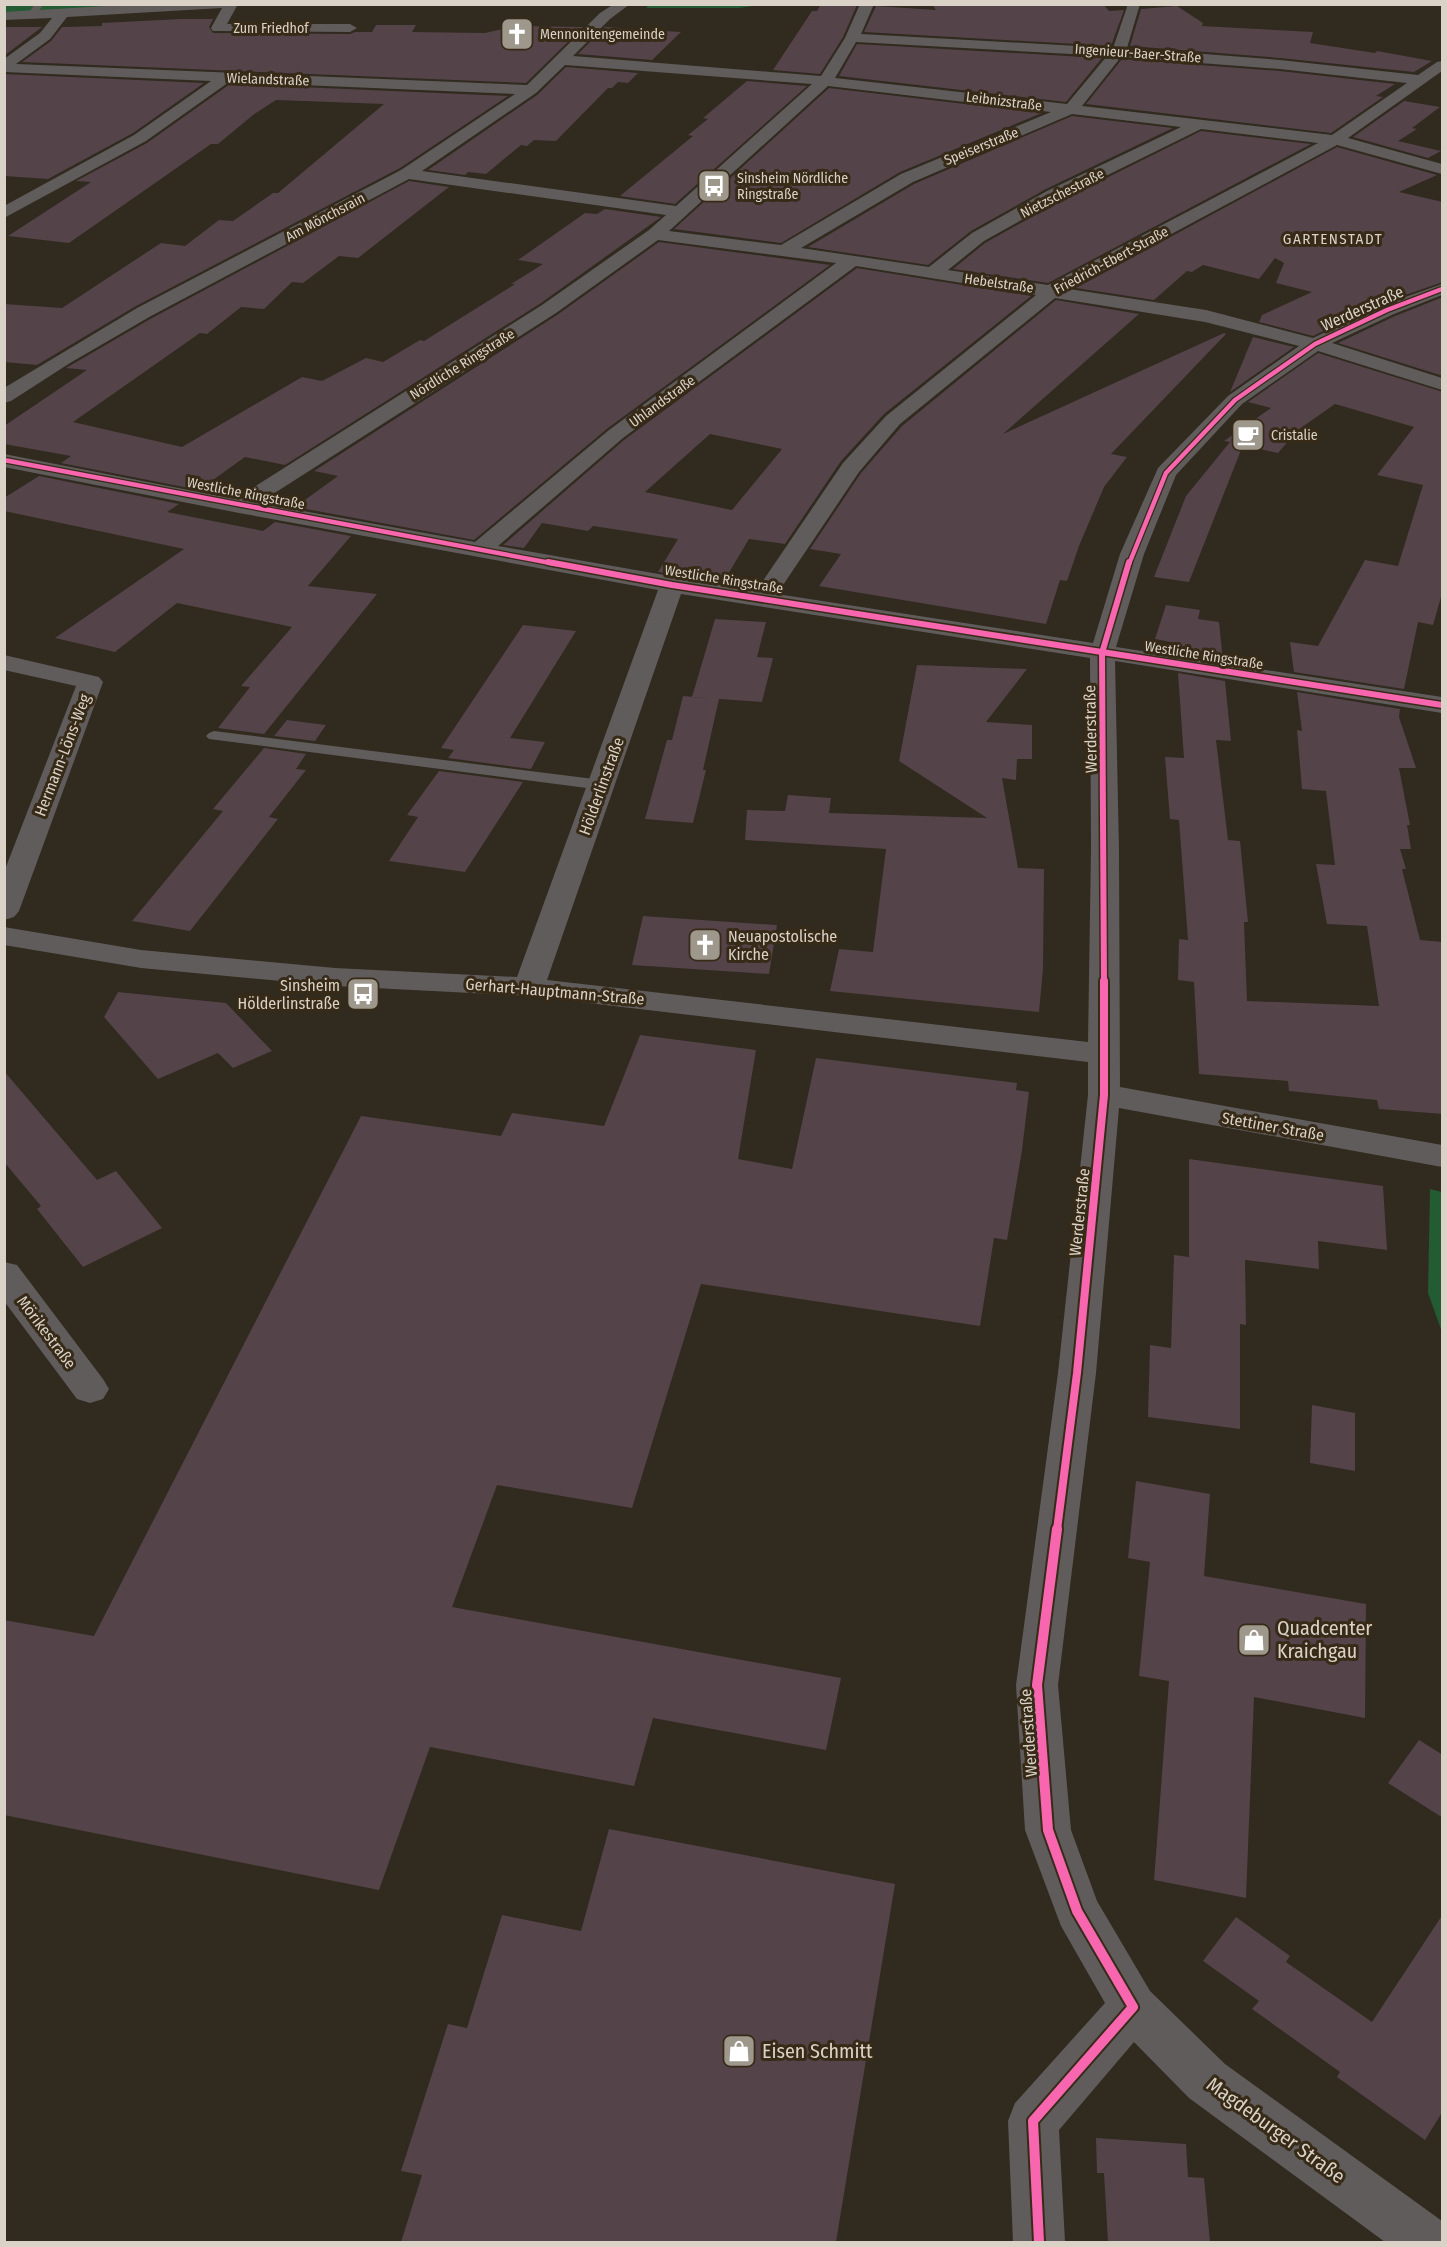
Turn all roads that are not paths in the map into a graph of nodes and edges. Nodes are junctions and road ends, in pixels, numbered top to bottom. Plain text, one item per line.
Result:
1 (225, 4) edge
2 (231, 4) edge
3 (624, 4) edge
4 (867, 4) edge
5 (1132, 4) edge
6 (36, 10) edge
7 (62, 14) junction
8 (4, 16) edge
9 (350, 28) dead end
10 (852, 38) junction
11 (1119, 50) junction
12 (562, 60) junction
13 (1443, 65) edge
14 (4, 67) edge
15 (225, 78) junction
16 (1422, 80) junction
17 (825, 81) junction
18 (531, 90) junction
19 (1071, 109) junction
20 (1199, 124) junction
21 (1335, 140) junction
22 (1443, 169) edge
23 (407, 174) junction
24 (679, 212) junction
25 (4, 213) edge
26 (656, 234) junction
27 (784, 250) junction
28 (852, 260) junction
29 (932, 273) junction
30 (1443, 289) edge
31 (1053, 290) junction
32 (1315, 344) junction
33 (1443, 384) edge
34 (4, 397) edge
35 (4, 460) edge
36 (239, 506) junction
37 (480, 550) junction
38 (672, 585) junction
39 (762, 599) junction
40 (1102, 653) junction
41 (4, 662) edge
42 (1443, 705) edge
43 (214, 736) dead end
44 (602, 785) junction
45 (4, 911) edge
46 (4, 936) edge
47 (529, 987) junction
48 (1105, 1054) junction
49 (1104, 1095) junction
50 (1443, 1156) edge
51 (4, 1274) edge
52 (90, 1389) dead end
53 (1133, 2007) junction
54 (1039, 2242) edge
55 (1428, 2242) edge

1 - 7 street, Zum Friedhof
2 - 9 street, Zum Friedhof
3 - 12 street, Am Mönchsrain
4 - 10 street, Nördliche Ringstraße
5 - 11 street, Speiserstraße
6 - 7 street, Zum Friedhof
6 - 8 street, Zum Friedhof
7 - 14 street
10 - 11 street, Ingenieur-Baer-Straße
10 - 17 street, Nördliche Ringstraße
11 - 16 street, Ingenieur-Baer-Straße
11 - 19 street, Speiserstraße
12 - 17 street, Leibnizstraße
12 - 18 street, Am Mönchsrain
13 - 16 street, Friedrich-Ebert-Straße
14 - 15 street, Wielandstraße
15 - 18 street, Wielandstraße
15 - 25 street
16 - 21 street, Friedrich-Ebert-Straße
17 - 19 street, Leibnizstraße
17 - 24 street, Nördliche Ringstraße
18 - 23 street, Am Mönchsrain
19 - 20 street, Leibnizstraße
19 - 27 street, Speiserstraße
20 - 21 street, Leibnizstraße
20 - 29 street, Nietzschestraße
21 - 22 street, Leibnizstraße
21 - 31 street, Friedrich-Ebert-Straße
23 - 24 street
23 - 34 street, Am Mönchsrain
24 - 26 street, Nördliche Ringstraße
26 - 27 street, Hebelstraße
26 - 36 street, Nördliche Ringstraße
27 - 28 street, Hebelstraße
28 - 29 street, Hebelstraße
28 - 37 street, Uhlandstraße
29 - 31 street, Hebelstraße
30 - 32 street, Werderstraße
31 - 32 street, Hebelstraße
31 - 39 street, Friedrich-Ebert-Straße
32 - 33 street, Hebelstraße
32 - 40 street, Werderstraße
35 - 36 street, Westliche Ringstraße
36 - 37 street, Westliche Ringstraße
37 - 38 street, Westliche Ringstraße
38 - 39 street, Westliche Ringstraße
38 - 44 street, Hölderlinstraße
39 - 40 street, Westliche Ringstraße
40 - 42 street, Westliche Ringstraße
40 - 48 street, Werderstraße
41 - 45 street, Hermann-Löns-Weg
43 - 44 lane
44 - 47 street, Hölderlinstraße
46 - 47 street, Gerhart-Hauptmann-Straße
47 - 48 street, Gerhart-Hauptmann-Straße
48 - 49 street, Werderstraße
49 - 50 street, Stettiner Straße
49 - 53 street, Werderstraße
51 - 52 street, Mörikestraße
53 - 54 street
53 - 55 street, Magdeburger Straße

